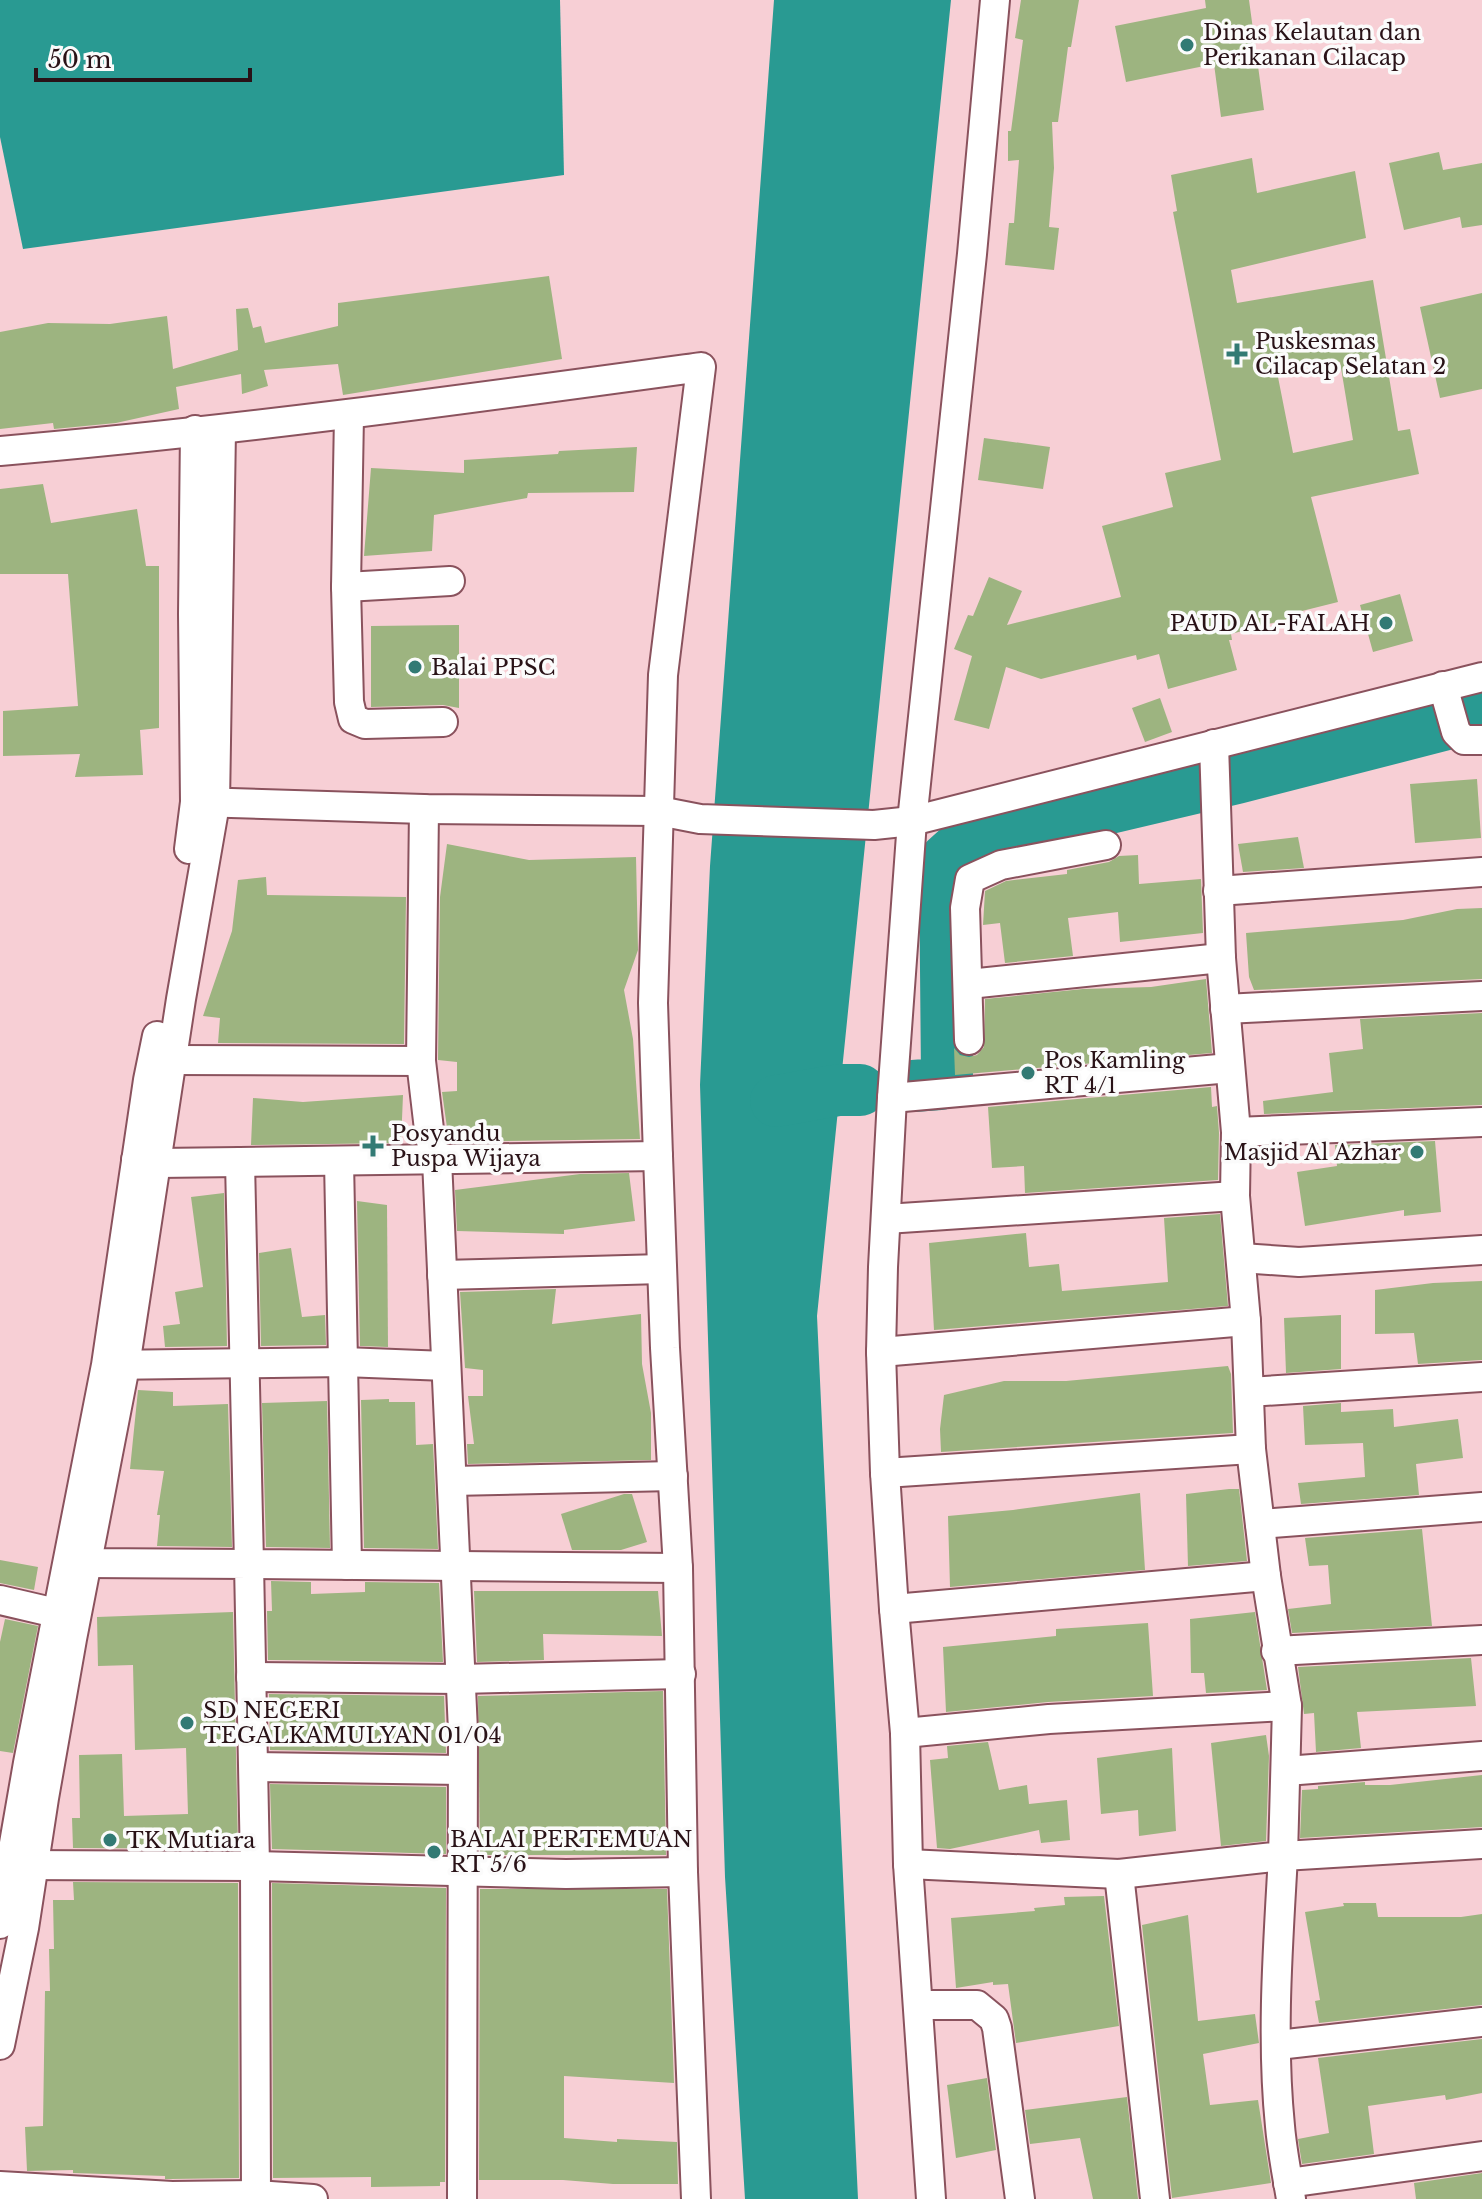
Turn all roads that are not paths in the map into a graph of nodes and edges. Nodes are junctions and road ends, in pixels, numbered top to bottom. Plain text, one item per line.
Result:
1 (995, 0) edge
2 (349, 415) junction
3 (208, 430) junction
4 (0, 451) edge
5 (450, 581) dead end
6 (346, 587) junction
7 (1482, 677) edge
8 (1457, 716) edge
9 (443, 722) dead end
10 (1215, 754) junction
11 (205, 803) junction
12 (424, 809) junction
13 (659, 811) junction
14 (912, 821) junction
15 (1106, 845) dead end
16 (1482, 872) edge
17 (1218, 891) junction
18 (1221, 958) junction
19 (969, 984) junction
20 (1482, 996) edge
21 (172, 1001) junction
22 (1225, 1009) junction
23 (969, 1040) dead end
24 (171, 1060) junction
25 (421, 1061) junction
26 (1230, 1068) junction
27 (892, 1098) junction
28 (1482, 1122) edge
29 (1236, 1132) junction
30 (658, 1156) junction
31 (437, 1160) junction
32 (339, 1161) junction
33 (147, 1162) junction
34 (240, 1162) junction
35 (1235, 1196) junction
36 (886, 1219) junction
37 (1482, 1250) edge
38 (1241, 1258) junction
39 (662, 1269) junction
40 (442, 1275) junction
41 (1246, 1321) junction
42 (881, 1352) junction
43 (344, 1362) junction
44 (116, 1365) junction
45 (244, 1365) junction
46 (446, 1366) junction
47 (1482, 1377) edge
48 (1249, 1392) junction
49 (1251, 1449) junction
50 (885, 1473) junction
51 (673, 1476) junction
52 (452, 1481) junction
53 (1482, 1507) edge
54 (1260, 1524) junction
55 (77, 1562) junction
56 (249, 1564) junction
57 (347, 1565) junction
58 (455, 1566) junction
59 (678, 1568) junction
60 (1266, 1576) junction
61 (0, 1600) edge
62 (894, 1609) junction
63 (56, 1613) junction
64 (1482, 1640) edge
65 (1276, 1651) junction
66 (681, 1674) junction
67 (251, 1677) junction
68 (460, 1679) junction
69 (1287, 1706) junction
70 (905, 1733) junction
71 (1482, 1756) edge
72 (254, 1767) junction
73 (462, 1770) junction
74 (1286, 1771) junction
75 (1482, 1844) edge
76 (1283, 1856) junction
77 (908, 1864) junction
78 (23, 1866) junction
79 (255, 1866) junction
80 (461, 1871) junction
81 (683, 1872) junction
82 (1119, 1874) junction
83 (0, 1924) edge
84 (919, 2005) junction
85 (1482, 2022) edge
86 (1, 2031) edge
87 (1278, 2045) junction
88 (1482, 2156) edge
89 (0, 2186) edge
90 (1290, 2191) edge
91 (256, 2195) junction
92 (172, 2198) edge
93 (310, 2199) edge
94 (462, 2199) edge
95 (696, 2199) edge
96 (931, 2199) edge
97 (1020, 2199) edge
98 (1155, 2199) edge

1 - 14 street
2 - 3 street
2 - 6 street
2 - 13 street
3 - 4 street
3 - 11 street
5 - 6 street
6 - 9 street
7 - 8 street
8 - 10 street
10 - 14 street
10 - 17 street
11 - 12 street
11 - 21 street
12 - 13 street
12 - 25 street
13 - 14 street
13 - 30 street
14 - 27 street
15 - 19 street
16 - 17 street
17 - 18 street
18 - 19 street
18 - 22 street
19 - 23 street
20 - 22 street
21 - 24 street
21 - 33 street
22 - 26 street
24 - 25 street
24 - 33 street
25 - 31 street
26 - 27 street
26 - 29 street
27 - 36 street
28 - 29 street
29 - 35 street
30 - 31 street
30 - 39 street
31 - 32 street
31 - 40 street
32 - 34 street
32 - 43 street
33 - 34 street
33 - 44 street
34 - 45 street
35 - 36 street
35 - 38 street
36 - 42 street
37 - 38 street
38 - 41 street
39 - 40 street
39 - 51 street
40 - 46 street
41 - 42 street
41 - 48 street
42 - 50 street
43 - 45 street
43 - 46 street
43 - 57 street
44 - 45 street
44 - 55 street
45 - 56 street
46 - 52 street
47 - 48 street
48 - 49 street
49 - 50 street
49 - 54 street
50 - 62 street
51 - 52 street
51 - 59 street
52 - 58 street
53 - 54 street
54 - 60 street
55 - 56 street
55 - 63 street
55 - 78 street
56 - 57 street
56 - 67 street
57 - 58 street
58 - 59 street
58 - 68 street
59 - 66 street
60 - 62 street
60 - 65 street
61 - 63 street
62 - 70 street
63 - 78 street
64 - 65 street
65 - 69 street
66 - 68 street
66 - 81 street
67 - 68 street
67 - 72 street
68 - 73 street
69 - 70 street
69 - 74 street
70 - 77 street
71 - 74 street
72 - 73 street
72 - 79 street
73 - 80 street
74 - 76 street
75 - 76 street
76 - 82 street
76 - 87 street
77 - 82 street
77 - 84 street
78 - 79 street
78 - 83 street
78 - 86 street
79 - 80 street
79 - 91 street
80 - 81 street
80 - 94 street
81 - 95 street
82 - 98 street
84 - 96 street
84 - 97 street
85 - 87 street
87 - 90 street
88 - 90 street
89 - 92 street
91 - 92 street
91 - 93 street

